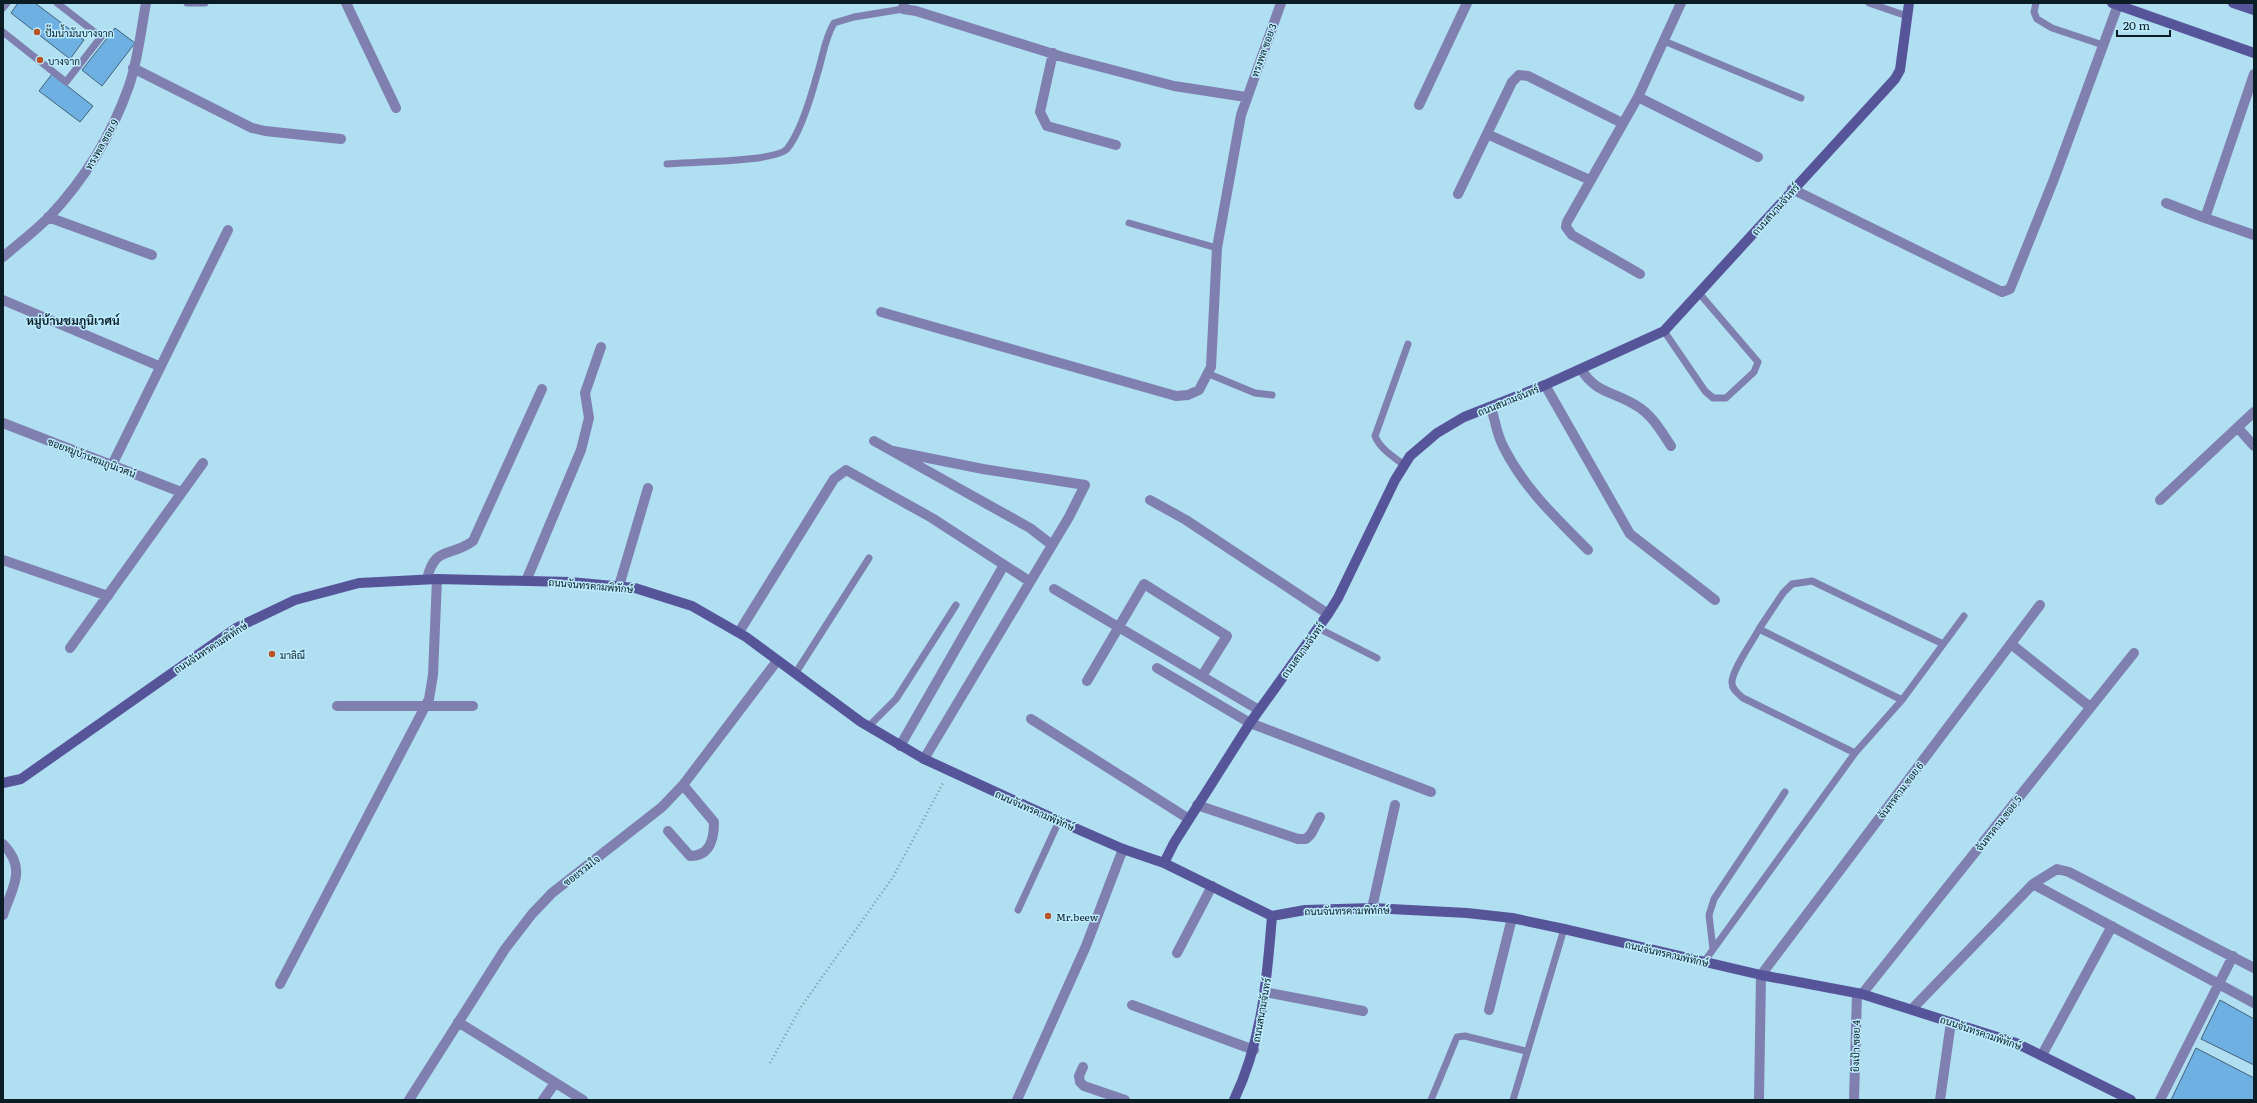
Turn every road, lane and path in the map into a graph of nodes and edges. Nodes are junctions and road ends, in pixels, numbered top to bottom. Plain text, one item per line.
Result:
1 (7, 3) edge
2 (57, 3) edge
3 (146, 3) edge
4 (186, 3) edge
5 (205, 3) edge
6 (346, 3) edge
7 (1281, 3) edge
8 (1467, 3) edge
9 (1681, 3) edge
10 (1868, 3) edge
11 (1909, 3) edge
12 (2036, 3) edge
13 (2233, 3) edge
14 (2115, 4) edge
15 (903, 6) edge
16 (3, 8) edge
17 (2254, 10) edge
18 (1907, 16) junction
19 (3, 32) edge
20 (1664, 41) junction
21 (2104, 45) junction
22 (1053, 53) junction
23 (2254, 53) edge
24 (133, 68) junction
25 (2254, 74) edge
26 (1246, 97) junction
27 (1638, 97) junction
28 (1801, 98) dead end
29 (1419, 105) dead end
30 (396, 108) dead end
31 (1622, 123) junction
32 (1487, 134) junction
33 (340, 139) dead end
34 (1116, 144) dead end
35 (1758, 157) dead end
36 (667, 164) dead end
37 (1590, 180) junction
38 (1792, 189) junction
39 (1458, 194) dead end
40 (2166, 203) dead end
41 (48, 217) junction
42 (2204, 218) junction
43 (1129, 223) dead end
44 (228, 230) dead end
45 (2254, 235) edge
46 (1217, 248) junction
47 (152, 255) dead end
48 (3, 257) edge
49 (1640, 274) dead end
50 (1699, 293) junction
51 (3, 300) edge
52 (881, 312) dead end
53 (1664, 331) junction
54 (1408, 344) dead end
55 (601, 347) dead end
56 (159, 366) junction
57 (1581, 369) junction
58 (1209, 374) junction
59 (1545, 385) junction
60 (542, 389) dead end
61 (1272, 395) dead end
62 (1491, 407) junction
63 (2254, 412) edge
64 (3, 423) edge
65 (2238, 428) junction
66 (874, 441) dead end
67 (1671, 446) dead end
68 (2254, 446) edge
69 (893, 451) junction
70 (203, 463) dead end
71 (112, 465) junction
72 (1404, 466) junction
73 (648, 488) dead end
74 (181, 492) junction
75 (1150, 500) dead end
76 (2160, 500) dead end
77 (1052, 546) junction
78 (1588, 550) dead end
79 (869, 558) dead end
80 (3, 560) edge
81 (1004, 565) junction
82 (432, 579) junction
83 (526, 581) junction
84 (1029, 581) junction
85 (619, 586) junction
86 (1054, 589) dead end
87 (108, 596) junction
88 (1715, 600) dead end
89 (956, 605) dead end
90 (2040, 605) dead end
91 (1328, 614) junction
92 (1964, 616) dead end
93 (1119, 628) junction
94 (1318, 628) junction
95 (1759, 629) junction
96 (739, 632) junction
97 (1943, 644) junction
98 (2011, 644) junction
99 (70, 648) dead end
100 (2134, 653) dead end
101 (1377, 658) dead end
102 (777, 661) junction
103 (1157, 668) dead end
104 (795, 674) junction
105 (1202, 676) junction
106 (1087, 681) dead end
107 (1902, 700) junction
108 (337, 706) dead end
109 (426, 706) junction
110 (473, 706) dead end
111 (2090, 707) junction
112 (1259, 710) junction
113 (1031, 719) dead end
114 (1250, 723) junction
115 (868, 727) junction
116 (900, 746) junction
117 (1855, 753) junction
118 (924, 758) junction
119 (950, 771) junction
120 (3, 783) edge
121 (683, 785) junction
122 (1431, 792) dead end
123 (1785, 792) dead end
124 (1197, 805) junction
125 (1395, 805) dead end
126 (1320, 817) dead end
127 (1189, 818) junction
128 (1059, 821) junction
129 (668, 831) dead end
130 (3, 844) edge
131 (1123, 849) junction
132 (1164, 863) junction
133 (2033, 884) junction
134 (1212, 886) junction
135 (1372, 908) junction
136 (1018, 910) dead end
137 (3, 914) edge
138 (1272, 916) junction
139 (1512, 918) junction
140 (2112, 926) junction
141 (1564, 928) junction
142 (1713, 949) junction
143 (1178, 953) dead end
144 (2233, 956) junction
145 (1704, 962) junction
146 (2254, 968) edge
147 (1761, 975) junction
148 (280, 984) dead end
149 (2220, 984) junction
150 (1265, 992) junction
151 (1860, 993) junction
152 (2254, 1003) edge
153 (1132, 1005) dead end
154 (1912, 1009) junction
155 (1489, 1010) dead end
156 (1363, 1011) dead end
157 (458, 1022) junction
158 (1951, 1022) junction
159 (1254, 1050) junction
160 (1526, 1051) junction
161 (2042, 1055) junction
162 (770, 1063) dead end
163 (1082, 1067) dead end
164 (555, 1083) junction
165 (409, 1100) edge
166 (543, 1100) edge
167 (583, 1100) edge
168 (1017, 1100) edge
169 (1124, 1100) edge
170 (1234, 1100) edge
171 (1431, 1100) edge
172 (1513, 1100) edge
173 (1759, 1100) edge
174 (1854, 1100) edge
175 (1940, 1100) edge
176 (2131, 1100) edge
177 (2160, 1100) edge

1 - 16 lane
2 - 19 lane
3 - 24 street, ทรงพล ซอย 9
4 - 5 lane
6 - 30 street
7 - 26 street, ทรงพล ซอย 3
8 - 29 street
9 - 20 street
10 - 18 lane
11 - 18 street, ถนนสนามจันทร์
12 - 21 lane
13 - 17 street
14 - 21 street
14 - 23 street
15 - 22 street
15 - 36 lane
18 - 38 street, ถนนสนามจันทร์
20 - 27 street
20 - 28 lane
21 - 38 street
22 - 26 street
22 - 34 street
24 - 33 street
24 - 41 street, ทรงพล ซอย 9
25 - 42 street
26 - 46 street, ทรงพล ซอย 3
27 - 31 street
27 - 35 street
31 - 32 street
31 - 37 street
32 - 37 street
32 - 39 street
37 - 49 street
38 - 50 street, ถนนสนามจันทร์
40 - 42 street
41 - 47 street
41 - 48 street, ทรงพล ซอย 9
42 - 45 street
43 - 46 lane
44 - 56 street
46 - 58 street, ทรงพล ซอย 3
50 - 53 street, ถนนสนามจันทร์
50 - 53 lane
51 - 56 street
52 - 58 street
53 - 57 street, ถนนสนามจันทร์
54 - 72 lane
55 - 83 street
56 - 71 street
57 - 59 street, ถนนสนามจันทร์
57 - 67 street
58 - 61 lane
59 - 62 street, ถนนสนามจันทร์
59 - 88 street
60 - 82 street
62 - 72 street, ถนนสนามจันทร์
62 - 78 street
63 - 65 street
64 - 71 street, ซอยหมู่บ้านชมภูนิเวศน์
65 - 68 street
65 - 76 street
66 - 69 street
69 - 77 street
69 - 77 street
70 - 74 street
71 - 74 street, ซอยหมู่บ้านชมภูนิเวศน์
72 - 91 street, ถนนสนามจันทร์
73 - 85 street
74 - 87 street
75 - 91 street
77 - 84 street
79 - 104 lane
80 - 87 street
81 - 84 street
81 - 96 street
81 - 116 street
82 - 83 street, ถนนจันทรคามพิทักษ์
82 - 109 street
82 - 120 street, ถนนจันทรคามพิทักษ์
83 - 85 street, ถนนจันทรคามพิทักษ์
84 - 118 street
85 - 96 street, ถนนจันทรคามพิทักษ์
86 - 93 street
87 - 99 street
89 - 115 lane
90 - 98 street, จันทรคาม ซอย 6
91 - 94 street, ถนนสนามจันทร์
92 - 97 lane
93 - 105 street
93 - 105 street
93 - 106 street
94 - 101 lane
94 - 112 street, ถนนสนามจันทร์
95 - 97 lane
95 - 107 lane
95 - 117 lane
96 - 102 street, ถนนจันทรคามพิทักษ์
97 - 107 lane
98 - 111 street
98 - 147 street, จันทรคาม ซอย 6
100 - 111 street, จันทรคาม ซอย 5
102 - 104 street, ถนนจันทรคามพิทักษ์
102 - 121 street, ซอยรวมใจ
103 - 114 street
104 - 115 street, ถนนจันทรคามพิทักษ์
105 - 112 street
107 - 117 lane
108 - 109 street
109 - 110 street
109 - 148 street
111 - 151 street, จันทรคาม ซอย 5
112 - 114 street, ถนนสนามจันทร์
113 - 127 street
114 - 122 street
114 - 124 street, ถนนสนามจันทร์
115 - 116 street, ถนนจันทรคามพิทักษ์
116 - 118 street, ถนนจันทรคามพิทักษ์
117 - 142 lane
118 - 119 street, ถนนจันทรคามพิทักษ์
119 - 128 street, ถนนจันทรคามพิทักษ์
119 - 162 path
121 - 129 street
121 - 157 street, ซอยรวมใจ
123 - 142 lane
124 - 126 street
124 - 127 street, ถนนสนามจันทร์
125 - 135 street
127 - 132 street, ถนนสนามจันทร์
128 - 131 street, ถนนจันทรคามพิทักษ์
128 - 136 lane
130 - 137 street
131 - 132 street, ถนนจันทรคามพิทักษ์
131 - 168 street
132 - 134 street, ถนนจันทรคามพิทักษ์
133 - 140 street
133 - 144 street
133 - 154 street
134 - 138 street, ถนนจันทรคามพิทักษ์
134 - 143 street
135 - 138 street, ถนนจันทรคามพิทักษ์
135 - 139 street, ถนนจันทรคามพิทักษ์
138 - 150 street, ถนนสนามจันทร์
139 - 141 street, ถนนจันทรคามพิทักษ์
139 - 155 street
140 - 149 street
140 - 161 street
141 - 145 street, ถนนจันทรคามพิทักษ์
141 - 160 lane
142 - 145 lane
144 - 146 street
144 - 149 street
145 - 147 street, ถนนจันทรคามพิทักษ์
147 - 151 street, ถนนจันทรคามพิทักษ์
147 - 173 street
149 - 152 street
149 - 177 street
150 - 156 street
150 - 159 street, ถนนสนามจันทร์
151 - 154 street, ถนนจันทรคามพิทักษ์
151 - 174 street, ยิงเป้า ซอย 4
153 - 159 street
154 - 158 street, ถนนจันทรคามพิทักษ์
157 - 164 street
157 - 165 street, ซอยรวมใจ
158 - 161 street, ถนนจันทรคามพิทักษ์
158 - 175 street
159 - 170 street, ถนนสนามจันทร์
160 - 171 lane
160 - 172 lane
161 - 176 street, ถนนจันทรคามพิทักษ์
163 - 169 street
164 - 166 street
164 - 167 street

